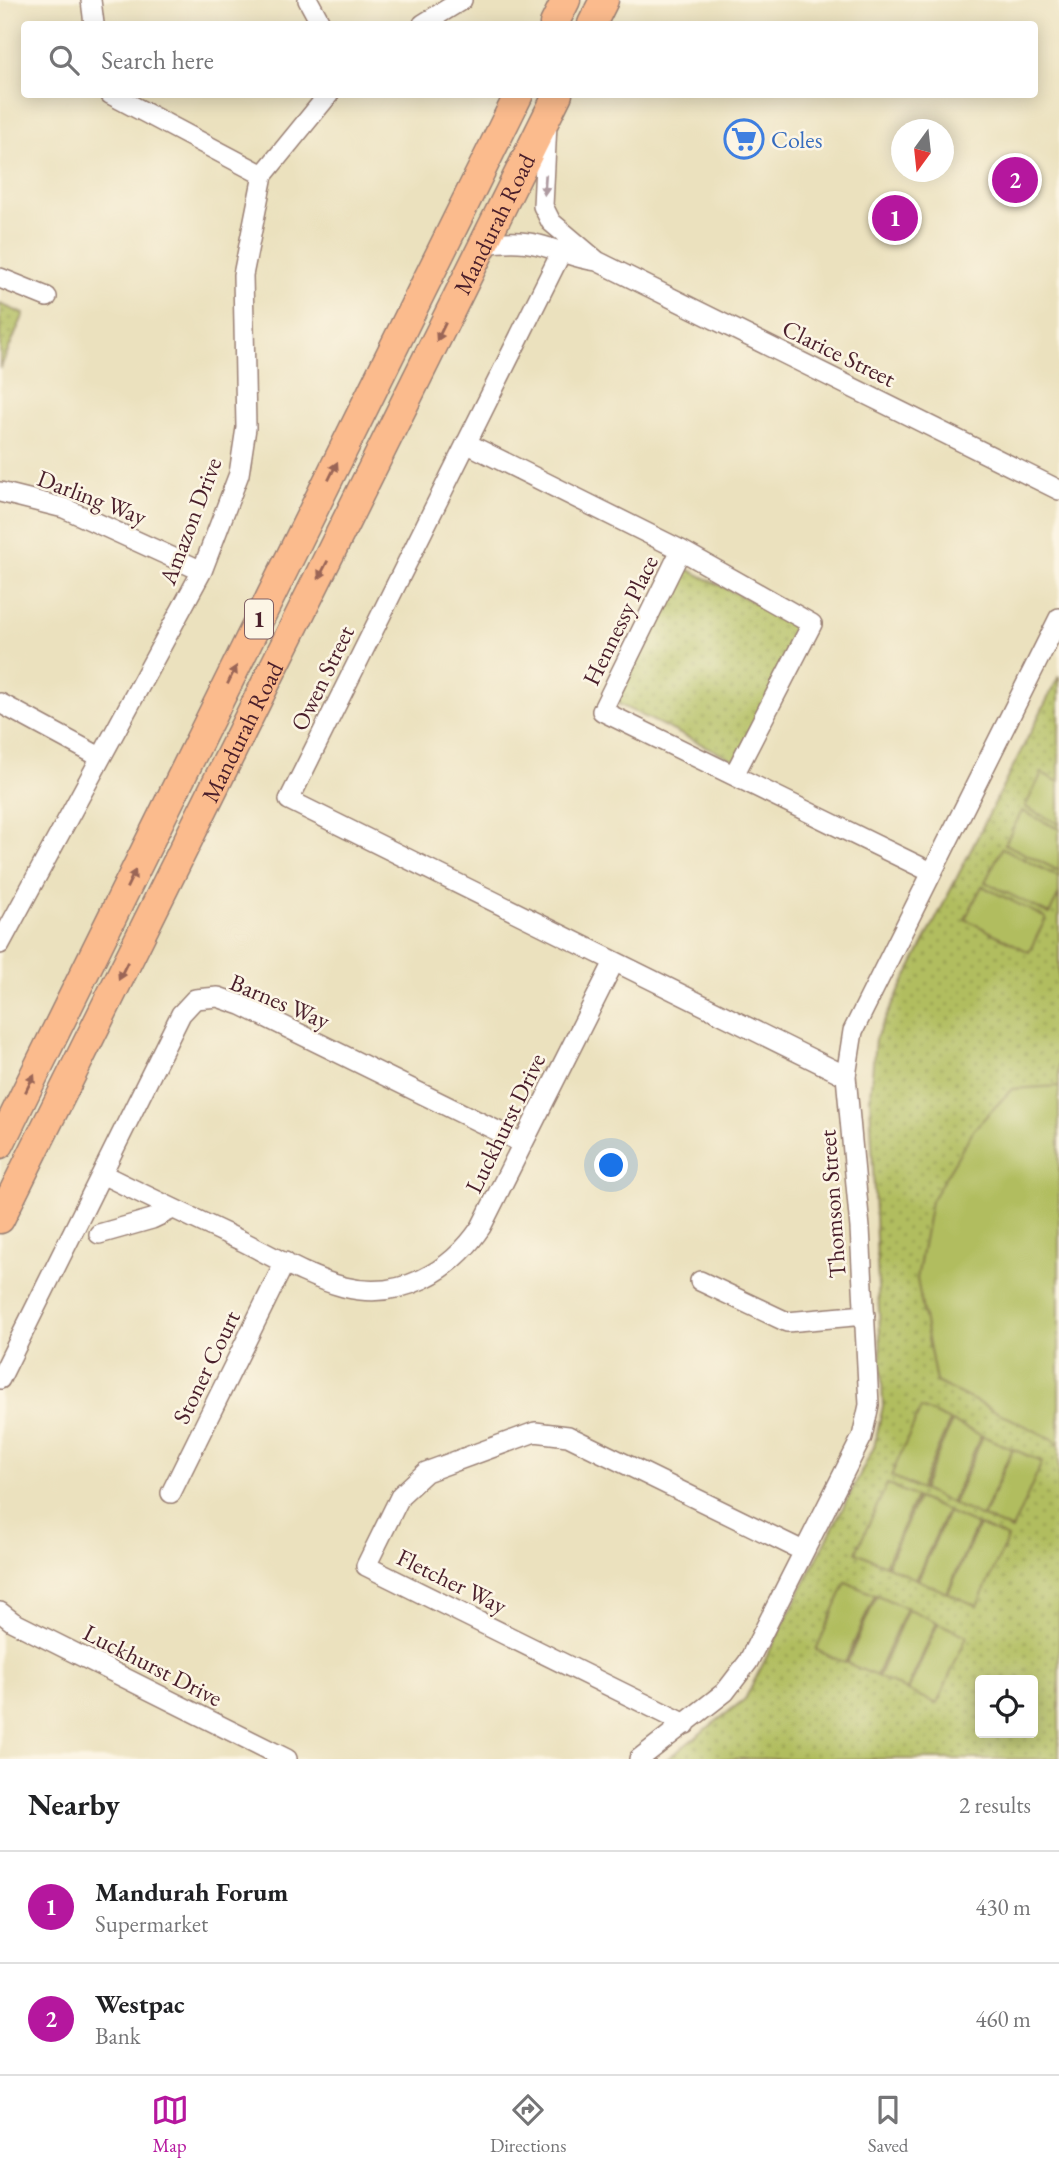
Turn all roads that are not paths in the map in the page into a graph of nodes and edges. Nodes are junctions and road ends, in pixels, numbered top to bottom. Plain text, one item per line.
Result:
1 (91, 0) edge
2 (308, 0) edge
3 (462, 0) edge
4 (566, 0) edge
5 (604, 0) edge
6 (94, 21) edge
7 (319, 21) edge
8 (428, 21) edge
9 (556, 21) edge
10 (594, 21) edge
11 (118, 98) edge
12 (326, 98) edge
13 (517, 98) edge
14 (552, 106) edge
15 (263, 175) junction
16 (485, 244) junction
17 (561, 253) junction
18 (597, 261) junction
19 (0, 278) edge
20 (47, 297) dead end
21 (466, 443) junction
22 (1059, 490) edge
23 (0, 492) edge
24 (681, 550) junction
25 (202, 571) junction
26 (1059, 618) edge
27 (0, 703) edge
28 (100, 757) junction
29 (734, 775) junction
30 (931, 872) junction
31 (0, 944) edge
32 (614, 962) junction
33 (846, 1076) junction
34 (522, 1143) junction
35 (0, 1144) edge
36 (102, 1174) junction
37 (173, 1209) junction
38 (0, 1219) edge
39 (99, 1234) dead end
40 (285, 1262) junction
41 (700, 1280) dead end
42 (865, 1315) junction
43 (0, 1379) edge
44 (171, 1493) dead end
45 (803, 1550) junction
46 (0, 1612) edge
47 (686, 1724) junction
48 (286, 1759) edge
49 (639, 1759) edge

1 - 6 street
2 - 7 street
3 - 8 street
4 - 9 highway
5 - 10 highway
11 - 15 street
12 - 15 street, Amazon Drive
35 -> 13 highway, Mandurah Road / 1
14 - 16 highway, Mandurah Road / 1
14 -> 18 street, Clarice Street
15 - 25 street, Amazon Drive
16 - 17 street, Clarice Street
16 -> 38 highway, Mandurah Road / 1
17 - 18 street, Clarice Street
17 - 21 street, Owen Street
18 - 22 street, Clarice Street
19 - 20 street
21 - 24 street, Hennessy Place
21 - 32 street, Owen Street
23 - 25 street, Darling Way
24 - 29 street
24 - 29 street, Hennessy Place
25 - 28 street, Amazon Drive
26 - 30 street, Thomson Street
27 - 28 street
28 - 31 street, Amazon Drive
29 - 30 street, Hennessy Place
30 - 33 street, Thomson Street
32 - 33 street
32 - 34 street, Luckhurst Drive
33 - 42 street, Thomson Street
34 - 36 street, Barnes Way
34 - 40 street, Luckhurst Drive
36 - 37 street, Luckhurst Drive
36 - 43 street
37 - 39 street
37 - 40 street, Luckhurst Drive
40 - 44 street, Stoner Court
41 - 42 street
42 - 45 street, Thomson Street
45 - 47 street, Thomson Street
45 - 47 street, Fletcher Way
46 - 48 street, Luckhurst Drive
47 - 49 street, Thomson Street

